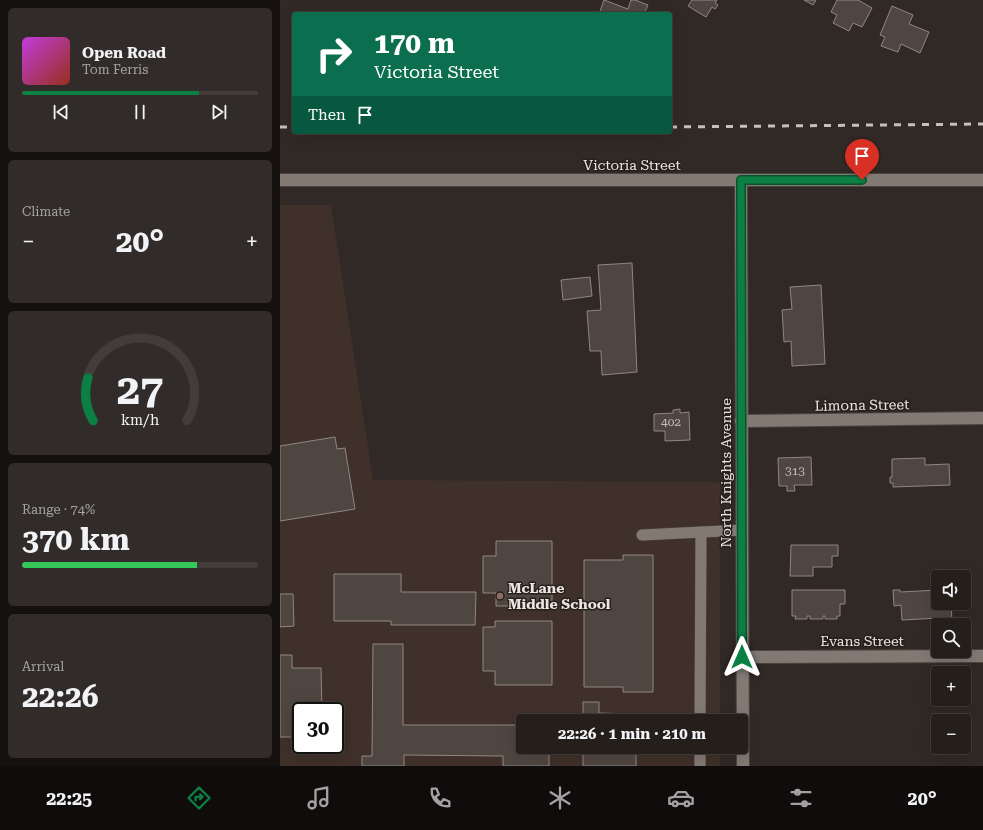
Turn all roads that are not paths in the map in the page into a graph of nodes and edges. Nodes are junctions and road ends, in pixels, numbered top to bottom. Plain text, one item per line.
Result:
1 (280, 180) edge
2 (741, 180) junction
3 (983, 180) edge
4 (983, 418) edge
5 (741, 421) junction
6 (742, 530) junction
7 (701, 532) junction
8 (642, 535) dead end
9 (983, 656) edge
10 (742, 657) junction
11 (700, 714) edge
12 (700, 754) edge
13 (700, 766) edge
14 (743, 766) edge

1 - 2 street, Victoria Street
2 - 3 street, Victoria Street
2 - 5 street, North Knights Avenue
4 - 5 street, Limona Street
5 - 6 street, North Knights Avenue
6 - 7 lane
6 - 10 street, North Knights Avenue
7 - 8 lane
7 - 11 lane
9 - 10 street, Evans Street
10 - 14 street, North Knights Avenue
12 - 13 lane

